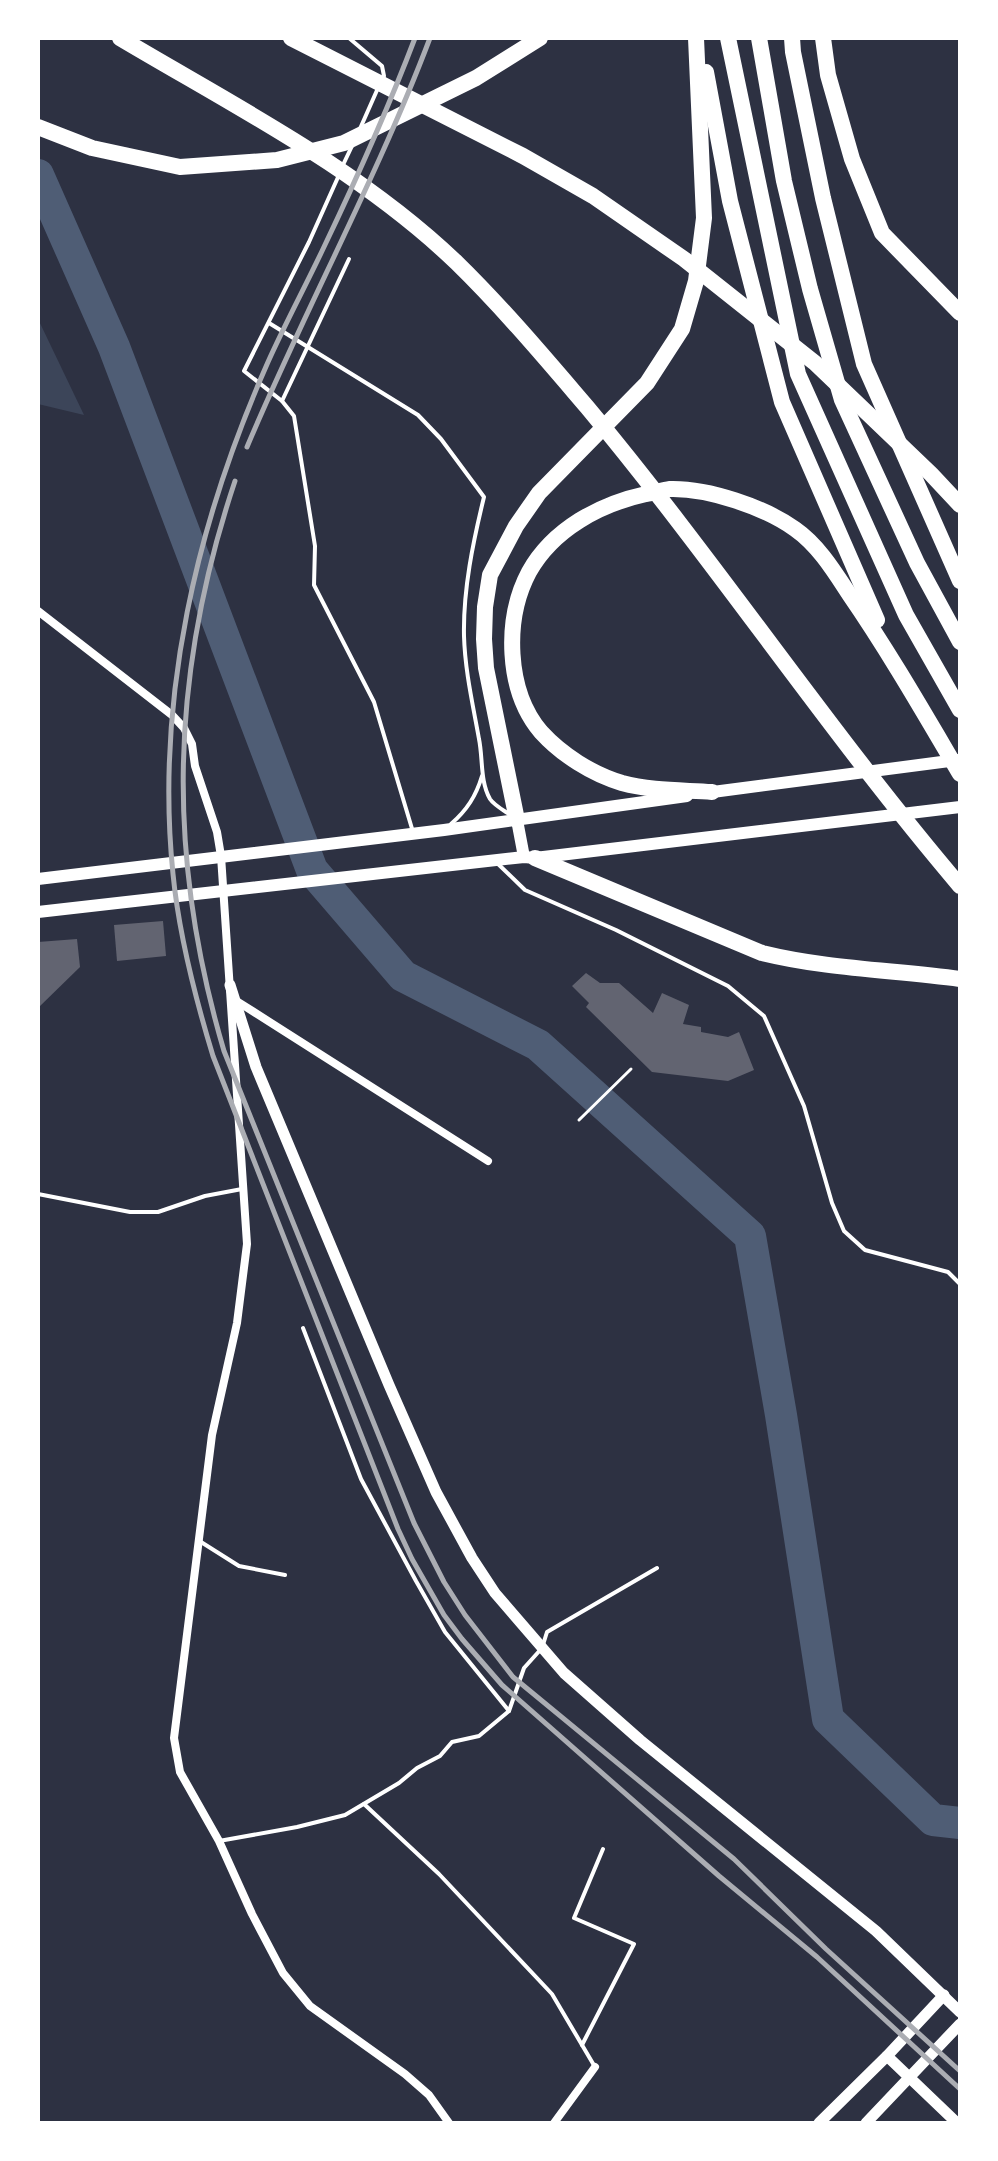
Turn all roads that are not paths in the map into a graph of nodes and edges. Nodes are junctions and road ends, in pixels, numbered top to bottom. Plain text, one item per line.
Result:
1 (120, 38) edge
2 (291, 38) edge
3 (349, 38) edge
4 (540, 38) edge
5 (698, 38) edge
6 (728, 38) edge
7 (759, 38) edge
8 (792, 38) edge
9 (823, 38) edge
10 (38, 127) edge
11 (349, 259) dead end
12 (960, 313) edge
13 (268, 323) junction
14 (308, 345) junction
15 (282, 401) junction
16 (960, 505) edge
17 (960, 581) edge
18 (38, 611) edge
19 (960, 642) edge
20 (902, 676) junction
21 (960, 710) edge
22 (960, 759) edge
23 (483, 773) junction
24 (960, 774) edge
25 (712, 792) junction
26 (960, 807) edge
27 (517, 820) junction
28 (444, 830) junction
29 (413, 834) junction
30 (221, 856) junction
31 (529, 857) junction
32 (494, 861) junction
33 (38, 879) edge
34 (960, 886) edge
35 (224, 892) junction
36 (38, 912) edge
37 (960, 979) edge
38 (230, 985) junction
39 (234, 1000) junction
40 (488, 1161) dead end
41 (242, 1189) junction
42 (38, 1194) edge
43 (960, 1284) edge
44 (303, 1328) dead end
45 (199, 1541) junction
46 (657, 1568) dead end
47 (285, 1575) dead end
48 (542, 1648) junction
49 (509, 1711) junction
50 (364, 1804) junction
51 (219, 1841) junction
52 (603, 1849) dead end
53 (944, 1995) junction
54 (960, 2012) edge
55 (960, 2024) edge
56 (582, 2045) junction
57 (887, 2056) junction
58 (595, 2067) joint
59 (909, 2077) junction
60 (449, 2123) edge
61 (554, 2123) edge
62 (819, 2123) edge
63 (866, 2123) edge
64 (957, 2123) edge

1 - 34 highway
2 - 16 highway
3 - 13 lane
4 - 10 highway
5 - 20 highway
5 - 27 highway
6 - 21 highway
7 - 19 highway
8 - 17 highway
9 - 12 highway
11 - 14 lane
13 - 14 lane
13 - 15 lane
14 - 15 lane
14 - 23 lane
15 - 29 lane
18 - 30 street
20 - 24 highway
20 - 25 highway
22 - 25 main road
23 - 27 lane
23 - 28 lane
25 - 27 main road
26 - 31 main road
27 - 28 main road
27 - 31 main road
28 - 29 main road
29 - 30 main road
30 - 33 main road
30 - 35 street
31 - 32 main road
31 - 37 highway
32 - 35 main road
32 - 43 lane
35 - 36 main road
35 - 38 street
38 - 39 street
38 - 41 street
39 - 40 street
39 - 48 street
41 - 42 lane
41 - 45 street
44 - 49 lane
45 - 47 lane
45 - 51 street
46 - 48 lane
48 - 49 lane
48 - 53 street
49 - 50 lane
50 - 51 lane
50 - 56 lane
51 - 60 street
52 - 56 lane
53 - 54 street
53 - 57 street
55 - 59 street
56 - 58 lane
57 - 59 street
57 - 62 street
58 - 61 street
59 - 63 street
59 - 64 street

